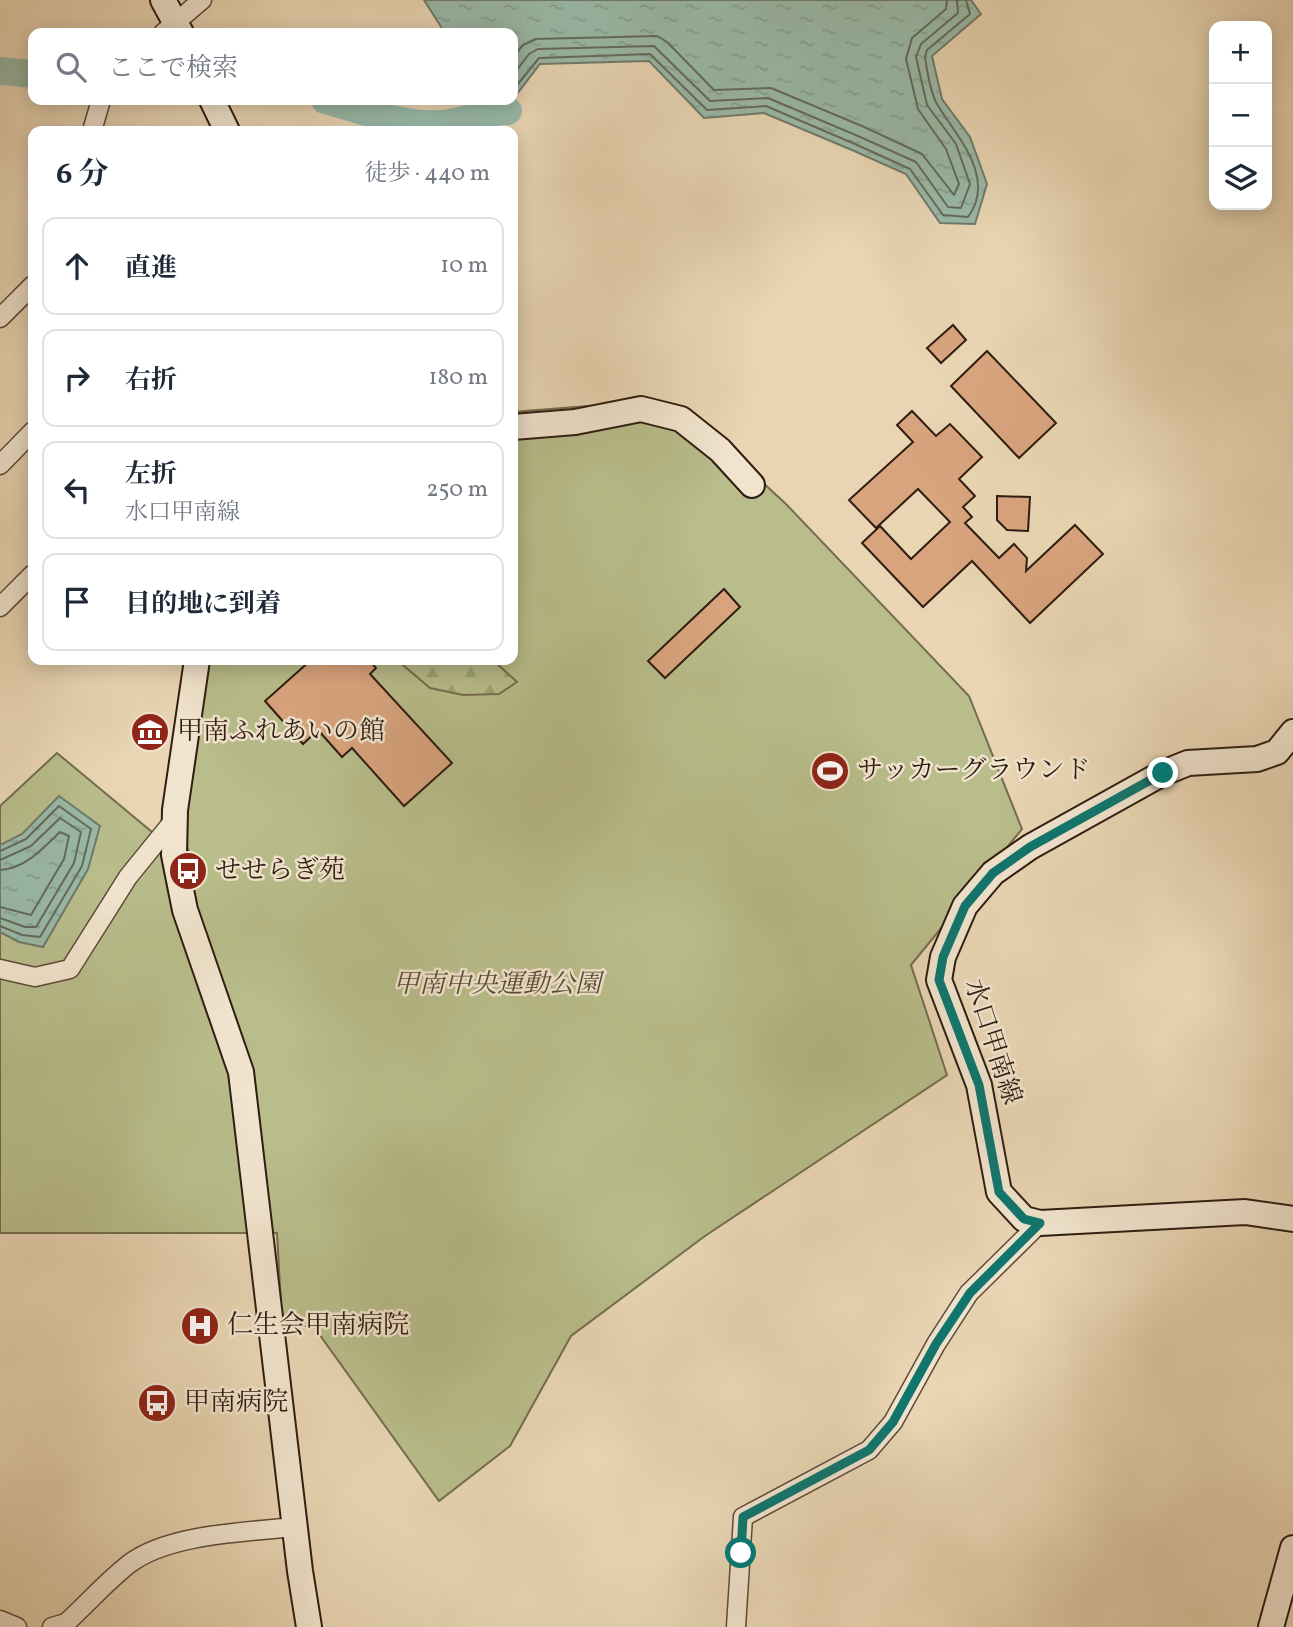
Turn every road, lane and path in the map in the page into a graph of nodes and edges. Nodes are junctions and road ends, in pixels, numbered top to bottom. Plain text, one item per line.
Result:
1 (202, 0) edge
2 (171, 22) edge
3 (100, 105) edge
4 (214, 105) edge
5 (93, 126) edge
6 (225, 126) edge
7 (28, 289) edge
8 (3, 311) edge
9 (518, 427) edge
10 (28, 436) edge
11 (0, 465) edge
12 (752, 485) dead end
13 (28, 579) edge
14 (0, 607) edge
15 (196, 665) edge
16 (1293, 732) edge
17 (175, 819) junction
18 (0, 969) edge
19 (1293, 1219) edge
20 (1040, 1223) junction
21 (294, 1527) junction
22 (1293, 1548) edge
23 (0, 1620) edge
24 (17, 1627) edge
25 (52, 1627) edge
26 (309, 1627) edge
27 (736, 1627) edge
28 (1271, 1627) edge

1 - 2 street
3 - 5 street
4 - 6 street
7 - 8 street
9 - 12 street
10 - 11 street
13 - 14 street
15 - 17 street
16 - 20 street, 水口甲南線
17 - 18 street
17 - 21 street
19 - 20 street
20 - 27 street
21 - 25 street
21 - 26 street
22 - 28 street
23 - 24 street

